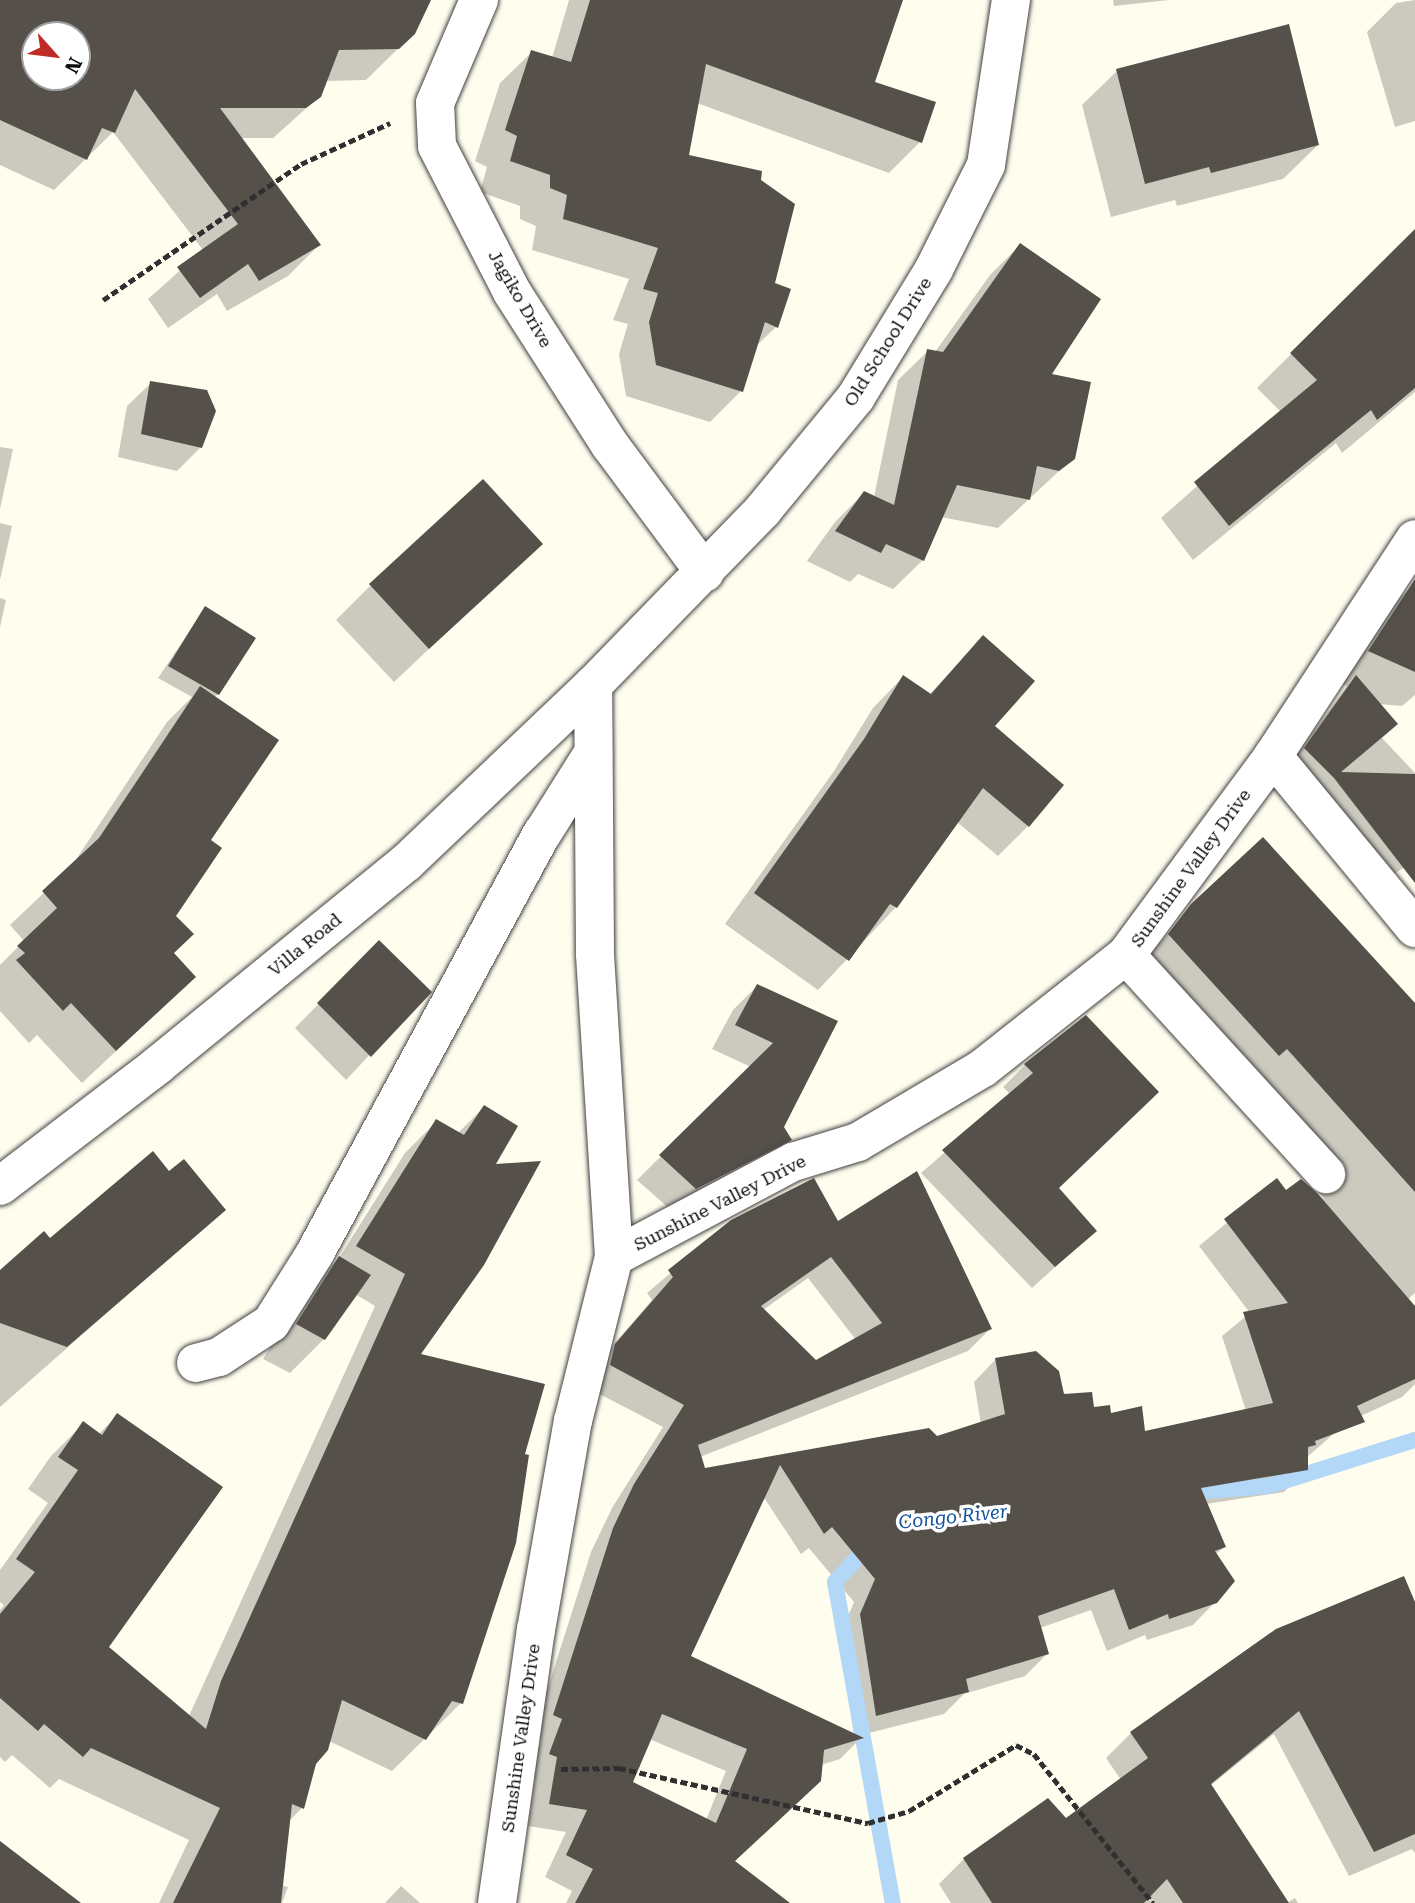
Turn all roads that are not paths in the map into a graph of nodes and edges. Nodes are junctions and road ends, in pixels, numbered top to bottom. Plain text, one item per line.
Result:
1 (479, 0) edge
2 (1011, 0) edge
3 (1415, 539) edge
4 (705, 573) junction
5 (593, 685) junction
6 (593, 753) junction
7 (1273, 756) junction
8 (1415, 928) edge
9 (1126, 955) junction
10 (1326, 1174) dead end
11 (0, 1186) edge
12 (614, 1257) junction
13 (197, 1363) dead end
14 (497, 1903) edge

1 - 4 street, Jagiko Drive
2 - 4 street, Old School Drive
3 - 7 street, Sunshine Valley Drive
4 - 5 street, Old School Drive
5 - 6 street
5 - 11 street, Villa Road
6 - 12 street
6 - 13 street
7 - 8 street
7 - 9 street, Sunshine Valley Drive
9 - 10 street
9 - 12 street, Sunshine Valley Drive
12 - 14 street, Sunshine Valley Drive

